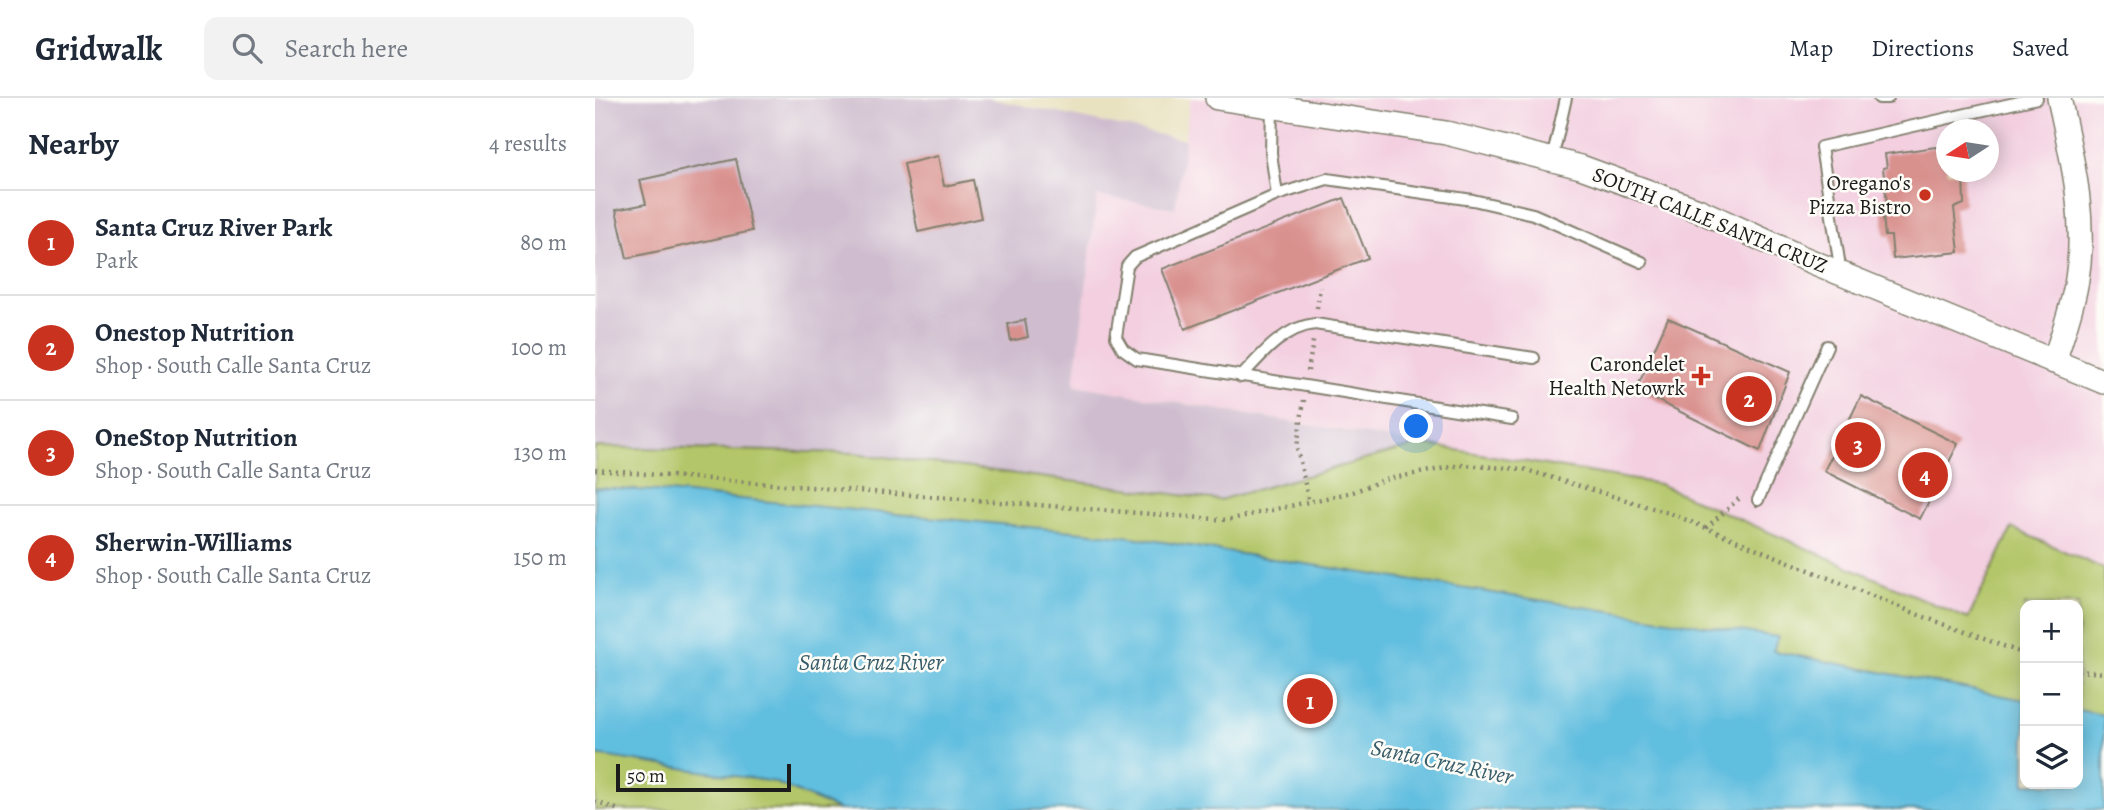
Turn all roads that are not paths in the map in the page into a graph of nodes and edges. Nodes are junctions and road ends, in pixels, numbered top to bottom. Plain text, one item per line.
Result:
1 (1217, 98) edge
2 (1566, 98) edge
3 (1879, 98) edge
4 (1888, 98) edge
5 (2037, 98) edge
6 (2059, 98) edge
7 (1273, 102) edge
8 (1552, 160) junction
9 (1277, 195) junction
10 (1642, 262) dead end
11 (1841, 273) junction
12 (1827, 346) dead end
13 (1534, 358) dead end
14 (2055, 362) junction
15 (1241, 377) junction
16 (2104, 382) edge
17 (1512, 419) dead end
18 (1758, 500) dead end

1 - 7 street, SOUTH CALLE SANTA CRUZ
2 - 8 lane
3 - 4 lane
5 - 11 lane
6 - 14 street
7 - 8 street, SOUTH CALLE SANTA CRUZ
7 - 9 lane
8 - 11 street, SOUTH CALLE SANTA CRUZ
9 - 10 lane
9 - 15 lane
11 - 14 street, SOUTH CALLE SANTA CRUZ
12 - 18 lane
13 - 15 lane
14 - 16 street, SOUTH CALLE SANTA CRUZ
15 - 17 lane

